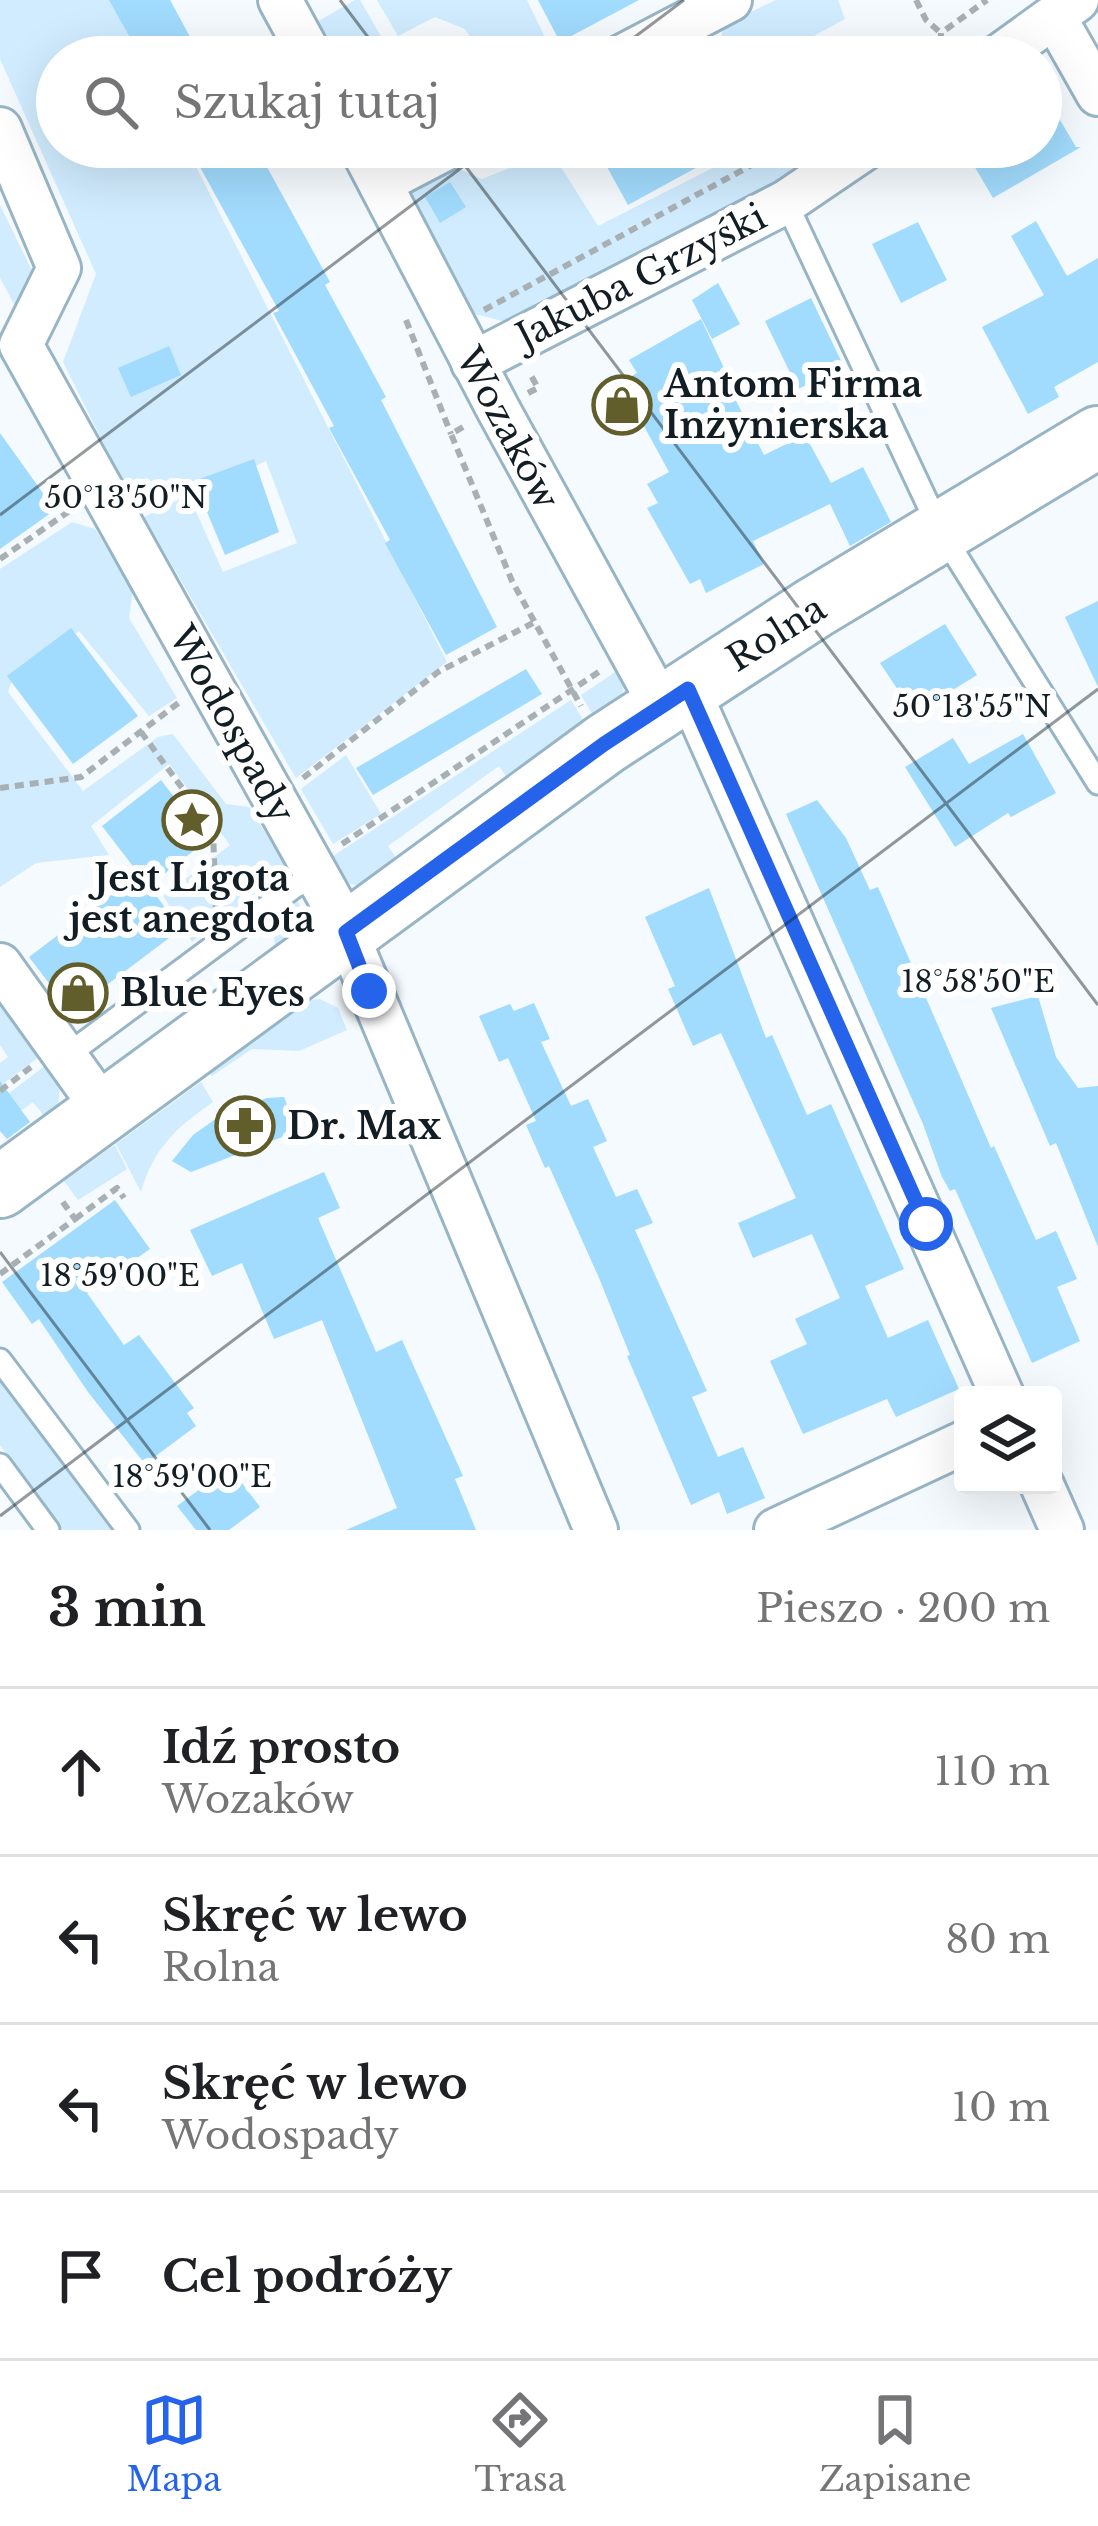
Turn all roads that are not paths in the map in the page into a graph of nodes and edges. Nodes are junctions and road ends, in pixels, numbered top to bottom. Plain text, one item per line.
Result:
1 (280, 0) edge
2 (730, 0) edge
3 (1066, 9) edge
4 (684, 11) edge
5 (300, 36) edge
6 (650, 36) edge
7 (1028, 36) edge
8 (1098, 94) edge
9 (0, 129) edge
10 (372, 168) edge
11 (836, 168) edge
12 (786, 202) junction
13 (472, 363) junction
14 (1098, 436) edge
15 (940, 530) junction
16 (674, 698) junction
17 (1098, 783) edge
18 (322, 861) junction
19 (346, 932) junction
20 (0, 965) edge
21 (66, 1056) junction
22 (104, 1110) junction
23 (0, 1187) edge
24 (0, 1360) edge
25 (998, 1386) edge
26 (954, 1447) edge
27 (0, 1466) edge
28 (1046, 1494) edge
29 (48, 1530) edge
30 (128, 1530) edge
31 (596, 1530) edge
32 (776, 1530) edge
33 (1062, 1530) edge

1 - 5 street
2 - 4 street
3 - 7 street
3 - 8 street
4 - 6 street
9 - 18 street, Wodospady
10 - 13 street, Wozaków
11 - 12 street, Jakuba Grzyśki
12 - 13 street, Jakuba Grzyśki
12 - 15 lane
13 - 16 street, Wozaków
14 - 15 street, Rolna
15 - 16 street, Rolna
15 - 17 lane
16 - 19 street, Rolna
16 - 25 street, Wozaków
18 - 19 street, Wodospady
18 - 21 lane
19 - 22 street, Rolna
19 - 31 street, Wodospady
20 - 21 street
21 - 22 street
22 - 23 street, Rolna
24 - 30 lane
26 - 32 street
27 - 29 lane
28 - 33 street

